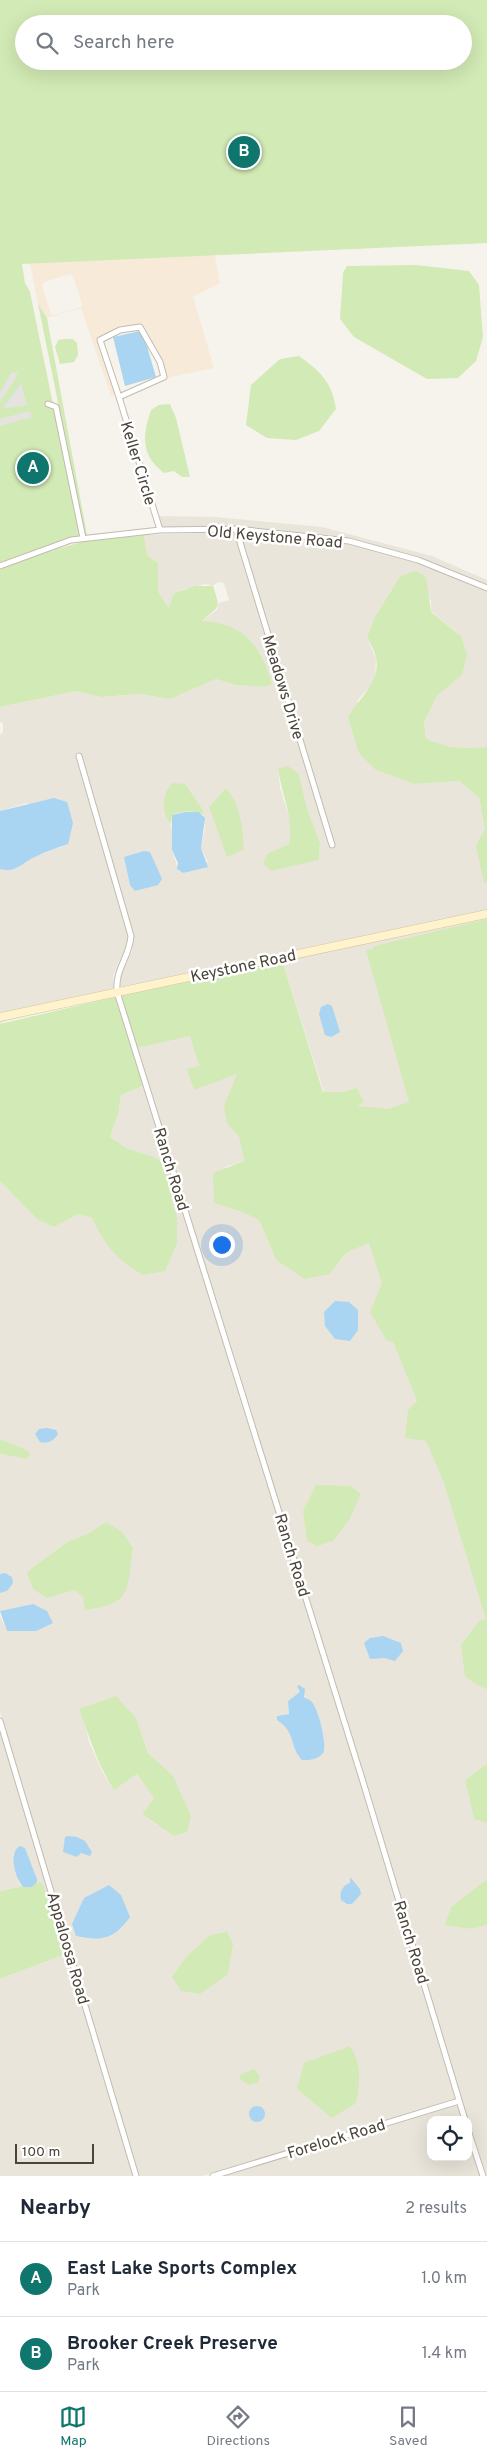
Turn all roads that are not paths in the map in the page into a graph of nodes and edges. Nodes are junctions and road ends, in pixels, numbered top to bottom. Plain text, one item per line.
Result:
1 (118, 396) junction
2 (48, 404) dead end
3 (236, 529) junction
4 (160, 530) junction
5 (83, 538) junction
6 (0, 566) edge
7 (487, 588) edge
8 (78, 756) dead end
9 (332, 845) dead end
10 (487, 914) edge
11 (117, 992) junction
12 (0, 1016) edge
13 (0, 1721) edge
14 (459, 2101) junction
15 (464, 2116) edge
16 (472, 2142) edge
17 (136, 2176) edge
18 (213, 2176) edge
19 (483, 2176) edge

1 - 1 street, Keller Circle
1 - 4 street, Keller Circle
2 - 5 street
3 - 4 street, Old Keystone Road
3 - 7 street, Old Keystone Road
3 - 9 street, Meadows Drive
4 - 5 street, Old Keystone Road
5 - 6 street, Old Keystone Road
8 - 11 street
10 - 11 main road, Keystone Road
11 - 12 main road, Keystone Road
11 - 14 street, Ranch Road
13 - 17 street, Appaloosa Road
14 - 15 street, Ranch Road
14 - 18 street, Forelock Road
16 - 19 street

